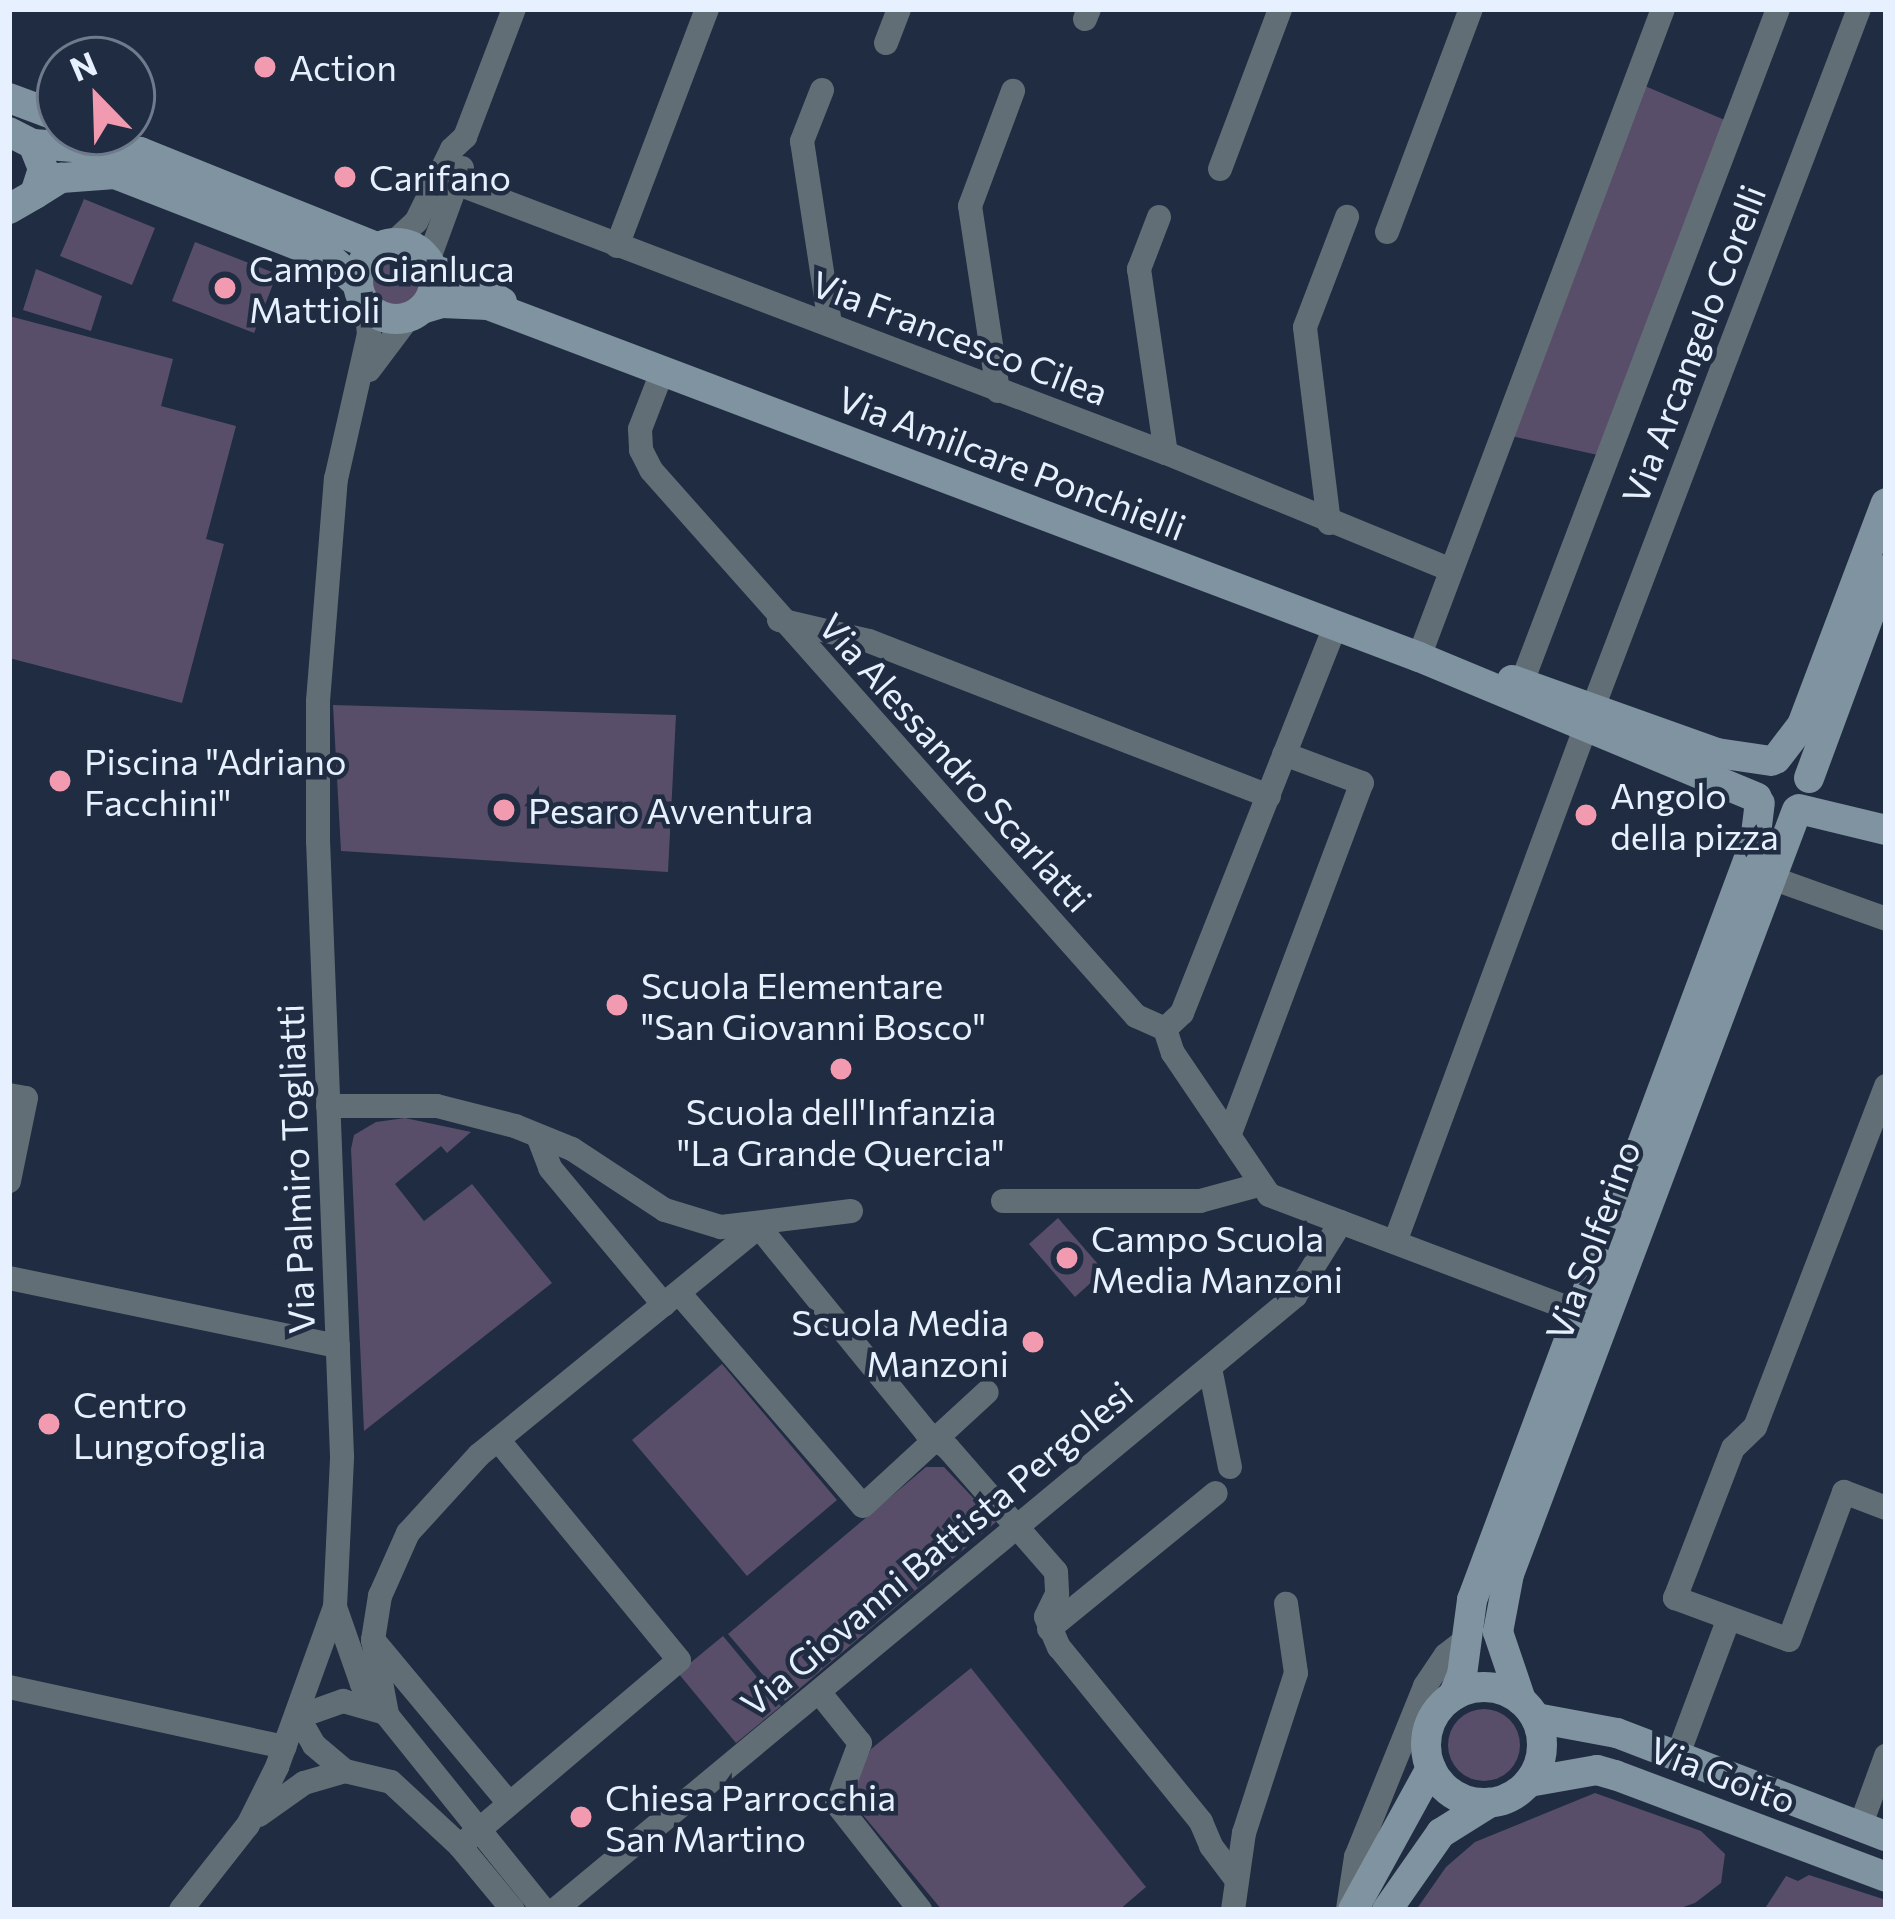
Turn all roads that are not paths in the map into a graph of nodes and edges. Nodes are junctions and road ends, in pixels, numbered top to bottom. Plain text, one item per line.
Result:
1 (514, 9) edge
2 (707, 9) edge
3 (898, 9) edge
4 (1280, 9) edge
5 (1472, 9) edge
6 (1663, 9) edge
7 (1778, 9) edge
8 (1859, 9) edge
9 (886, 43) dead end
10 (822, 90) dead end
11 (1013, 91) dead end
12 (21, 138) edge
13 (150, 156) edge
14 (1220, 169) dead end
15 (449, 180) junction
16 (22, 202) edge
17 (1159, 217) dead end
18 (1347, 217) dead end
19 (1387, 232) dead end
20 (385, 246) junction
21 (617, 246) junction
22 (430, 265) junction
23 (362, 294) junction
24 (415, 313) junction
25 (830, 326) junction
26 (578, 339) junction
27 (662, 372) junction
28 (359, 387) junction
29 (998, 391) junction
30 (1166, 453) junction
31 (1886, 502) edge
32 (1329, 523) junction
33 (1451, 570) junction
34 (1886, 570) edge
35 (779, 620) junction
36 (1335, 626) junction
37 (1418, 657) junction
38 (1522, 682) junction
39 (1590, 717) junction
40 (1284, 754) junction
41 (1773, 760) junction
42 (1809, 778) junction
43 (1269, 796) junction
44 (1758, 800) junction
45 (1798, 810) junction
46 (1882, 828) edge
47 (1769, 877) junction
48 (1886, 919) edge
49 (1165, 1029) junction
50 (1886, 1086) edge
51 (9, 1095) edge
52 (328, 1106) junction
53 (538, 1136) junction
54 (1229, 1136) junction
55 (9, 1181) edge
56 (1259, 1185) junction
57 (1003, 1202) dead end
58 (851, 1211) dead end
59 (1341, 1222) junction
60 (721, 1227) junction
61 (759, 1227) junction
62 (1395, 1241) junction
63 (702, 1274) junction
64 (9, 1278) edge
65 (672, 1299) junction
66 (1580, 1312) junction
67 (338, 1346) junction
68 (1210, 1368) junction
69 (987, 1392) dead end
70 (498, 1440) junction
71 (938, 1442) junction
72 (1230, 1466) dead end
73 (1216, 1493) dead end
74 (1886, 1508) edge
75 (1018, 1526) junction
76 (1286, 1604) dead end
77 (334, 1606) junction
78 (1729, 1618) junction
79 (1049, 1629) junction
80 (374, 1640) junction
81 (1464, 1641) junction
82 (9, 1687) edge
83 (819, 1692) junction
84 (1453, 1696) junction
85 (1528, 1709) junction
86 (387, 1714) junction
87 (298, 1717) junction
88 (285, 1747) junction
89 (1886, 1756) edge
90 (1677, 1757) junction
91 (1431, 1768) junction
92 (345, 1771) junction
93 (1529, 1782) junction
94 (1490, 1803) junction
95 (509, 1804) junction
96 (1201, 1822) junction
97 (248, 1825) junction
98 (1873, 1832) edge
99 (470, 1838) junction
100 (1240, 1848) junction
101 (1886, 1877) edge
102 (1236, 1879) junction
103 (181, 1910) edge
104 (513, 1910) edge
105 (544, 1910) edge
106 (555, 1910) edge
107 (920, 1910) edge
108 (1233, 1910) edge
109 (1350, 1910) edge
110 (1387, 1910) edge

1 - 15 street
2 - 21 street
3 - 9 street
4 - 14 street
5 - 19 street
6 - 33 street
7 - 38 street
8 - 39 street, Via Arcangelo Corelli
10 - 25 street
11 - 29 street
12 - 16 main road, Via Amilcare Ponchielli
13 - 20 main road, Via Amilcare Ponchielli
15 - 20 street
15 - 21 street, Via Francesco Cilea
15 - 22 street
16 - 23 main road, Via Amilcare Ponchielli
17 - 30 street
18 - 32 street
20 - 22 main road, Via Amilcare Ponchielli
20 - 23 main road
21 - 25 street, Via Francesco Cilea
22 - 24 main road
22 - 26 main road, Via Amilcare Ponchielli
23 - 24 main road, Via Amilcare Ponchielli
23 - 28 street, Via Palmiro Togliatti
24 - 26 main road, Via Amilcare Ponchielli
24 - 28 street, Via Palmiro Togliatti
25 - 29 street, Via Francesco Cilea
26 - 27 main road, Via Amilcare Ponchielli
27 - 35 street, Via Alessandro Scarlatti
27 - 36 main road, Via Amilcare Ponchielli
28 - 52 street, Via Palmiro Togliatti
29 - 30 street, Via Francesco Cilea
30 - 32 street, Via Francesco Cilea
31 - 41 main road, Via Solferino
32 - 33 street, Via Francesco Cilea
33 - 37 street
34 - 42 main road, Via Solferino
35 - 43 street
35 - 49 street, Via Alessandro Scarlatti
36 - 37 main road, Via Amilcare Ponchielli
36 - 40 street
37 - 38 main road, Via Amilcare Ponchielli
37 - 39 main road, Via Amilcare Ponchielli
38 - 39 main road, Via Amilcare Ponchielli
39 - 41 main road, Via Amilcare Ponchielli
39 - 44 main road, Via Amilcare Ponchielli
39 - 62 street, Via Arcangelo Corelli
40 - 43 street
40 - 54 street
41 - 42 main road
41 - 44 main road, Via Solferino
42 - 45 main road, Via Solferino
42 - 46 main road
43 - 49 street
44 - 45 main road
44 - 66 main road, Via Solferino
45 - 46 main road
45 - 47 main road, Via Solferino
47 - 48 street
47 - 85 main road, Via Solferino
49 - 54 street, Via Alessandro Scarlatti
50 - 78 street
51 - 55 street
52 - 53 street
52 - 67 street, Via Palmiro Togliatti
53 - 60 street
53 - 65 street
54 - 56 street, Via Alessandro Scarlatti
56 - 57 street
56 - 59 street
58 - 61 street
59 - 62 street
59 - 68 street, Via Giovanni Battista Pergolesi
60 - 61 street
60 - 63 street
61 - 63 street
61 - 71 street
62 - 66 street
63 - 65 street
64 - 67 street
65 - 70 street
65 - 71 street
66 - 81 main road, Via Solferino
67 - 77 street, Via Palmiro Togliatti
68 - 72 street
68 - 75 street, Via Giovanni Battista Pergolesi
69 - 71 street
70 - 80 street
70 - 95 street
71 - 75 street
73 - 79 street
74 - 78 street
75 - 79 street
75 - 83 street, Via Giovanni Battista Pergolesi
76 - 100 street
77 - 86 street
77 - 87 street, Via Palmiro Togliatti
78 - 90 street
79 - 96 street
80 - 86 street
80 - 95 street
81 - 84 main road, Via Solferino
81 - 109 street, Via Solferino
82 - 88 street
83 - 106 street, Via Giovanni Battista Pergolesi
83 - 107 street
84 - 85 main road
84 - 91 main road, Via Solferino
85 - 90 main road, Via Goito
85 - 93 main road, Via Solferino
86 - 87 street
86 - 99 street
87 - 88 street, Via Palmiro Togliatti
87 - 92 street
88 - 97 street, Via Palmiro Togliatti
89 - 98 street
90 - 98 main road, Via Goito
91 - 94 main road
91 - 109 main road, Via Solferino
92 - 97 street
92 - 99 street
93 - 94 main road
93 - 101 main road, Via Goito
94 - 110 main road
95 - 99 street
96 - 100 street
96 - 102 street
97 - 103 street, Via Palmiro Togliatti
99 - 104 street
99 - 105 street
100 - 102 street
102 - 108 street

